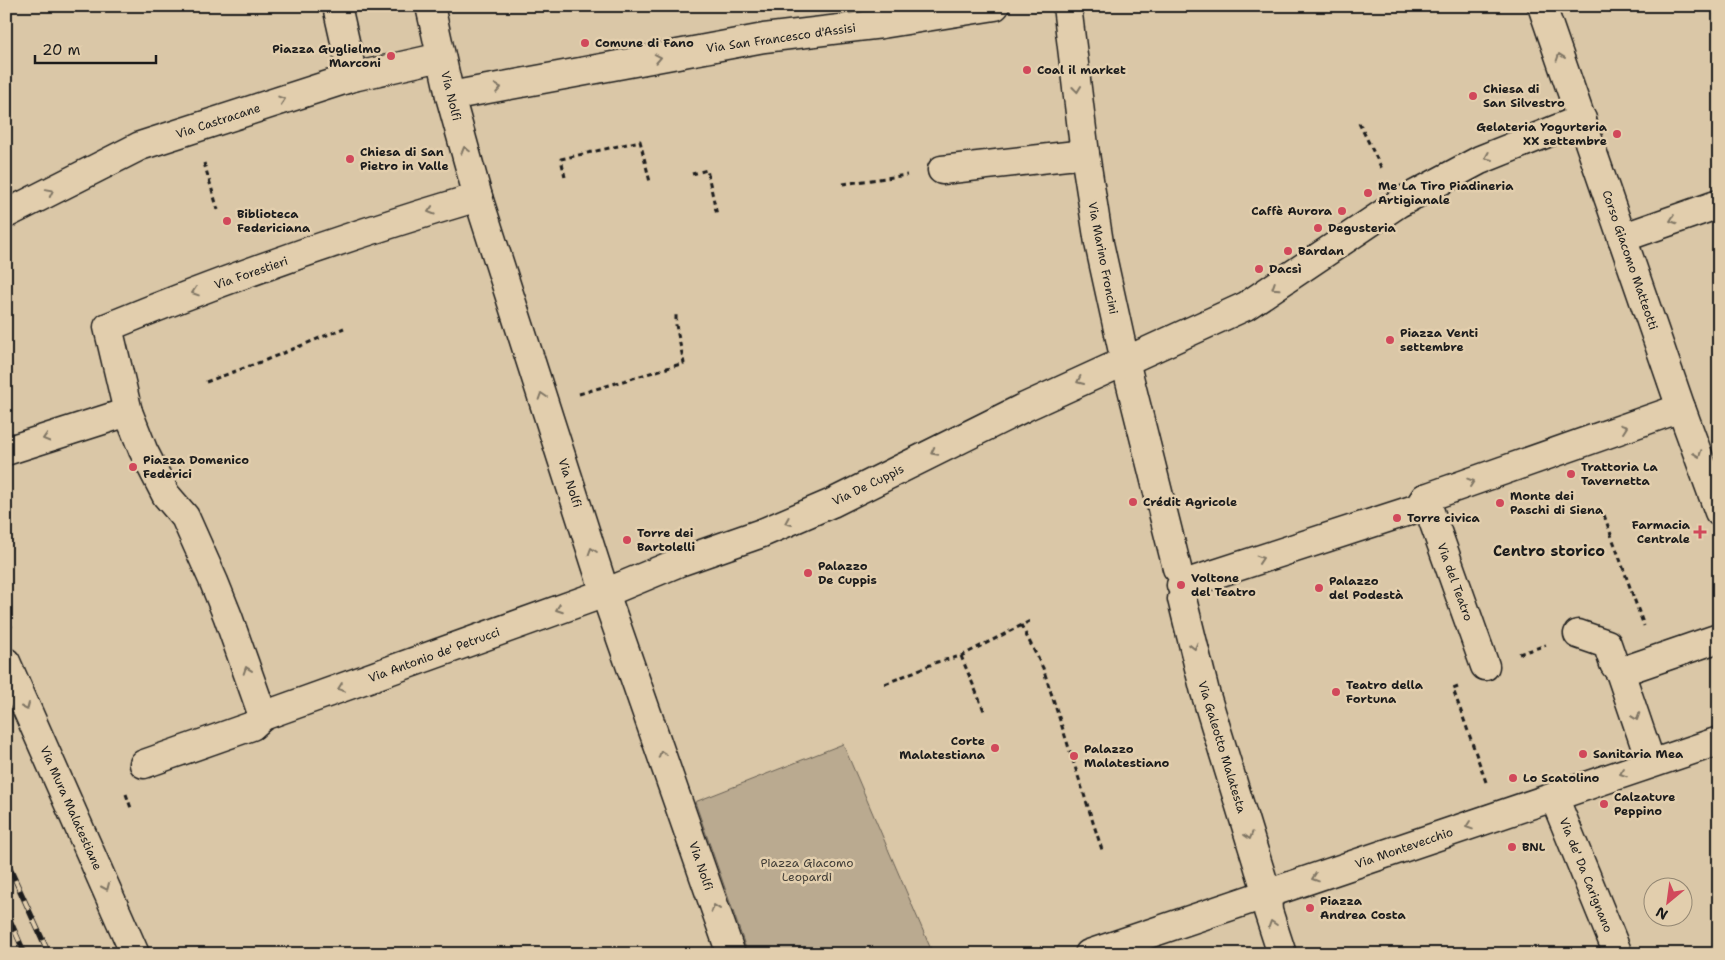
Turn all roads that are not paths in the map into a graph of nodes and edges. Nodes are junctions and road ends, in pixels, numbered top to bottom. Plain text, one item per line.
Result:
1 (337, 6) edge
2 (430, 6) edge
3 (995, 6) edge
4 (1068, 6) edge
5 (1542, 6) edge
6 (881, 15) edge
7 (441, 57) junction
8 (353, 77) junction
9 (450, 96) junction
10 (1582, 119) junction
11 (1085, 154) junction
12 (942, 170) road end
13 (478, 197) junction
14 (1719, 204) edge
15 (6, 214) edge
16 (1622, 238) junction
17 (1125, 361) junction
18 (1681, 408) junction
19 (128, 412) junction
20 (6, 451) edge
21 (1425, 498) junction
22 (1719, 512) edge
23 (1179, 577) junction
24 (605, 593) junction
25 (1578, 634) road end
26 (1719, 638) edge
27 (6, 662) edge
28 (1485, 666) road end
29 (1620, 672) junction
30 (263, 716) junction
31 (1719, 741) edge
32 (1651, 763) junction
33 (144, 764) dead end
34 (1554, 797) junction
35 (1268, 894) junction
36 (135, 954) edge
37 (731, 954) edge
38 (1089, 954) edge
39 (1282, 954) edge
40 (1618, 954) edge

1 - 8 street
2 - 7 street, Via Nolfi
3 - 6 street, Via San Francesco d'Assisi
4 -> 11 street, Via Marino Froncini
10 -> 5 street, Corso Giacomo Matteotti
9 -> 6 street, Via San Francesco d'Assisi
7 - 8 street, Via Castracane
7 - 9 street, Via Nolfi
15 -> 8 street, Via Castracane
13 -> 9 street, Via Nolfi
10 - 16 street, Corso Giacomo Matteotti
10 -> 17 street
11 - 12 street
11 - 17 street, Via Marino Froncini
13 -> 19 street, Via Forestieri
24 -> 13 street, Via Nolfi
14 -> 16 street
16 - 18 street, Corso Giacomo Matteotti
17 - 23 street
17 -> 24 street, Via De Cuppis
21 -> 18 street
18 -> 22 street, Corso Giacomo Matteotti
19 -> 20 street
30 -> 19 street
23 -> 21 street
21 - 28 street, Via del Teatro
23 -> 35 street, Via Galeotto Malatesta
24 -> 30 street, Via Antonio de' Petrucci
37 -> 24 street, Via Nolfi
25 - 29 street
26 - 29 street
27 -> 36 street, Via Mura Malatestiane
29 -> 32 street
30 - 33 street, Via Antonio de' Petrucci
31 - 32 street, Via Montevecchio
32 -> 34 street, Via Montevecchio
34 -> 35 street, Via Montevecchio
34 - 40 street, Via de' Da Carignano
35 - 38 street, Via Montevecchio
39 -> 35 street

